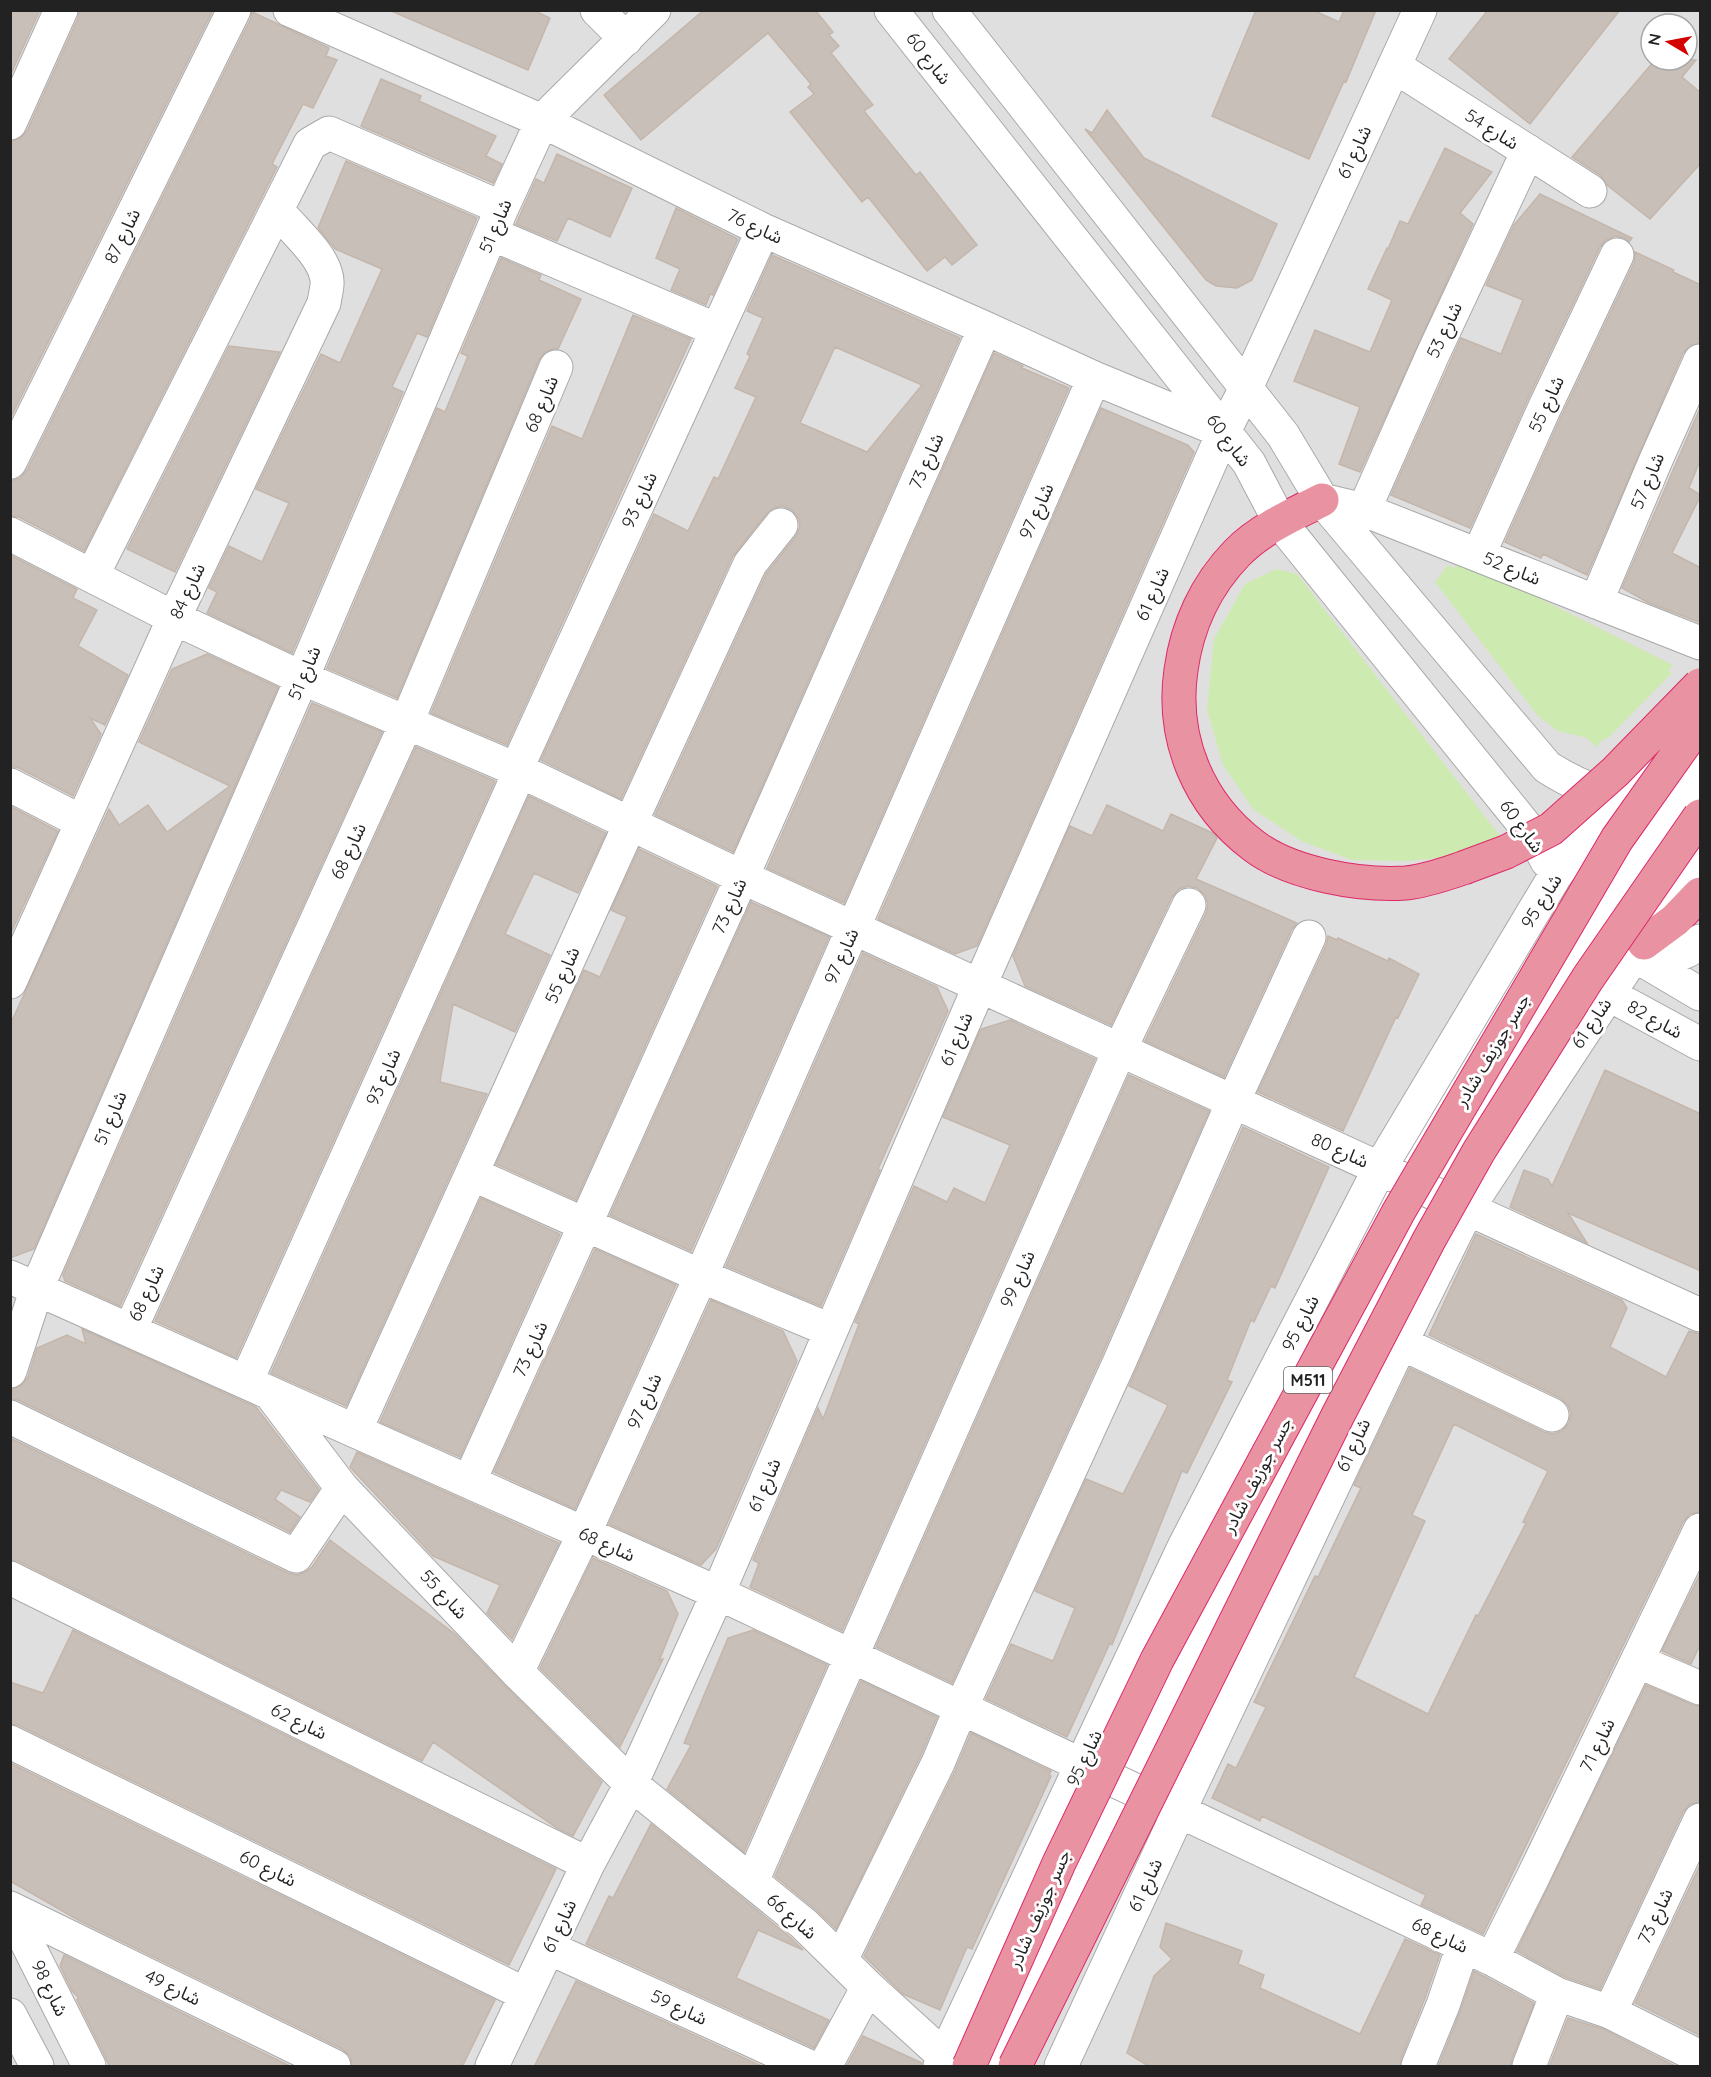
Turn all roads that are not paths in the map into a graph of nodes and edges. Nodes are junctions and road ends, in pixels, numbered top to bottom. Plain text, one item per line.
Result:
1 (61, 10) edge
2 (234, 10) edge
3 (290, 10) edge
4 (597, 10) edge
5 (654, 10) edge
6 (891, 10) edge
7 (949, 10) edge
8 (1419, 10) edge
9 (626, 39) junction
10 (1394, 66) junction
11 (12, 116) edge
12 (543, 121) junction
13 (1528, 151) junction
14 (1590, 191) dead end
15 (277, 210) junction
16 (497, 221) junction
17 (763, 230) junction
18 (1617, 255) dead end
19 (986, 327) junction
20 (717, 330) junction
21 (1701, 362) edge
22 (556, 367) dead end
23 (1094, 378) junction
24 (1246, 388) junction
25 (1224, 432) junction
26 (10, 462) edge
27 (1322, 500) junction
28 (1364, 510) junction
29 (1280, 522) junction
30 (780, 525) dead end
31 (10, 534) edge
32 (1479, 554) junction
33 (92, 576) junction
34 (1596, 602) junction
35 (174, 618) junction
36 (1701, 644) edge
37 (302, 678) junction
38 (1701, 686) edge
39 (1701, 722) edge
40 (406, 724) junction
41 (518, 770) junction
42 (10, 784) edge
43 (1615, 797) junction
44 (1701, 816) edge
45 (82, 822) junction
46 (630, 824) junction
47 (1701, 855) edge
48 (1556, 876) junction
49 (742, 877) junction
50 (1701, 894) edge
51 (1189, 904) dead end
52 (853, 927) junction
53 (1309, 937) dead end
54 (1701, 941) edge
55 (1640, 949) junction
56 (10, 982) edge
57 (980, 985) junction
58 (1701, 994) edge
59 (1610, 995) junction
60 (1701, 1044) edge
61 (1120, 1049) junction
62 (1233, 1102) junction
63 (1380, 1168) junction
64 (472, 1174) junction
65 (1468, 1208) junction
66 (585, 1225) junction
67 (701, 1276) junction
68 (24, 1283) edge
69 (1701, 1315) edge
70 (830, 1329) junction
71 (130, 1330) junction
72 (1401, 1343) junction
73 (10, 1371) edge
74 (258, 1388) junction
75 (1552, 1415) dead end
76 (10, 1417) edge
77 (356, 1431) junction
78 (469, 1482) junction
79 (342, 1488) junction
80 (1701, 1530) edge
81 (584, 1534) junction
82 (10, 1578) edge
83 (718, 1593) junction
84 (853, 1657) junction
85 (1637, 1661) junction
86 (517, 1672) junction
87 (1701, 1688) edge
88 (961, 1708) junction
89 (10, 1742) edge
90 (1081, 1764) junction
91 (631, 1784) junction
92 (1179, 1811) junction
93 (1701, 1820) edge
94 (588, 1864) junction
95 (753, 1881) junction
96 (10, 1909) edge
97 (549, 1948) junction
98 (1478, 1952) junction
99 (841, 1960) junction
100 (868, 1987) junction
101 (525, 1994) junction
102 (1557, 1994) junction
103 (1610, 2012) junction
104 (10, 2015) edge
105 (1701, 2057) edge
106 (951, 2063) edge
107 (37, 2067) edge
108 (89, 2067) edge
109 (334, 2067) edge
110 (492, 2067) edge
111 (808, 2067) edge
112 (825, 2067) edge
113 (1015, 2067) edge
114 (1061, 2067) edge
115 (1418, 2067) edge
116 (1529, 2067) edge

1 - 11 street
2 - 26 street, شارع 87
3 - 12 street, شارع 76
4 - 9 street
5 - 9 street, شارع 51
6 - 25 street, شارع 60
7 - 24 street
8 - 10 street, شارع 61
9 - 12 street, شارع 51
10 - 13 street, شارع 54
10 - 24 street, شارع 61
12 - 16 street, شارع 51
12 - 17 street, شارع 76
13 - 14 street, شارع 54
13 - 28 street, شارع 53
15 - 16 street
15 - 33 street
15 - 35 street, شارع 84
16 - 20 street
16 - 37 street, شارع 51
17 - 19 street, شارع 76
17 - 20 street, شارع 93
18 - 32 street, شارع 55
19 - 23 street, شارع 76
19 - 49 street, شارع 73
20 - 41 street, شارع 93
21 - 34 street, شارع 57
22 - 40 street, شارع 68
23 - 25 street, شارع 76
23 - 52 street, شارع 97
24 - 25 street, شارع 61
24 - 27 street
25 - 29 street, شارع 60
25 - 57 street, شارع 61
27 - 28 street, شارع 52
27 - 29 highway
27 - 43 street
28 - 32 street, شارع 52
29 - 38 highway, bridge
29 - 48 street, شارع 60
30 - 46 street, شارع 55
31 - 33 street, شارع 80
32 - 34 street, شارع 52
33 - 35 street, شارع 80
34 - 36 street, شارع 52
35 - 37 street, شارع 80
35 - 45 street, شارع 84
37 - 40 street, شارع 80
37 - 68 street, شارع 51
38 - 43 street, شارع 95
39 - 106 highway, جسر جوزيف شادر / M511, bridge
40 - 41 street, شارع 80
40 - 71 street, شارع 68
41 - 46 street, شارع 80
41 - 74 street, شارع 93
42 - 45 street
43 - 48 street, شارع 95
44 - 113 highway, M511, bridge
45 - 56 street, شارع 84
46 - 49 street, شارع 80
46 - 64 street, شارع 55
47 - 55 street, شارع 61
48 - 63 street, شارع 95
49 - 52 street, شارع 80
49 - 66 street, شارع 73
50 - 55 highway
51 - 61 street, شارع 99
52 - 57 street, شارع 80
52 - 67 street, شارع 97
53 - 62 street
54 - 55 street
55 - 58 street
55 - 59 street, شارع 61
57 - 61 street, شارع 80
57 - 70 street, شارع 61
59 - 60 street, شارع 82
59 - 65 street, شارع 61
61 - 62 street, شارع 80
61 - 84 street, شارع 99
62 - 63 street, شارع 80
62 - 88 street
63 - 65 street, شارع 80
63 - 90 street, شارع 95
64 - 66 street
64 - 77 street, شارع 55
65 - 69 street, شارع 80
65 - 72 street, شارع 61
66 - 67 street
66 - 78 street, شارع 73
67 - 70 street
67 - 81 street, شارع 97
68 - 71 street, شارع 68
68 - 73 street, شارع 51
70 - 83 street, شارع 61
71 - 74 street, شارع 68
72 - 75 street
72 - 92 street, شارع 61
74 - 77 street, شارع 68
74 - 79 street, شارع 55
76 - 79 street
77 - 78 street, شارع 68
78 - 81 street, شارع 68
79 - 86 street, شارع 55
80 - 85 street, شارع 71
81 - 83 street, شارع 68
81 - 86 street, شارع 97
82 - 94 street, شارع 62
83 - 84 street, شارع 68
83 - 91 street, شارع 61
84 - 88 street, شارع 68
84 - 95 street, شارع 99
85 - 87 street
85 - 98 street, شارع 71
86 - 91 street, شارع 55
88 - 90 street, شارع 68
88 - 99 street
89 - 101 street, شارع 60
90 - 92 street, شارع 68
90 - 106 street, شارع 95
91 - 94 street, شارع 61
91 - 95 street, شارع 66
92 - 98 street, شارع 68
92 - 114 street, شارع 61
93 - 103 street, شارع 73
94 - 97 street, شارع 61
95 - 99 street, شارع 66
96 - 108 street, شارع 98
96 - 109 street, شارع 49
97 - 101 street, شارع 61
97 - 111 street, شارع 59
98 - 102 street, شارع 68
98 - 115 street, شارع 71
99 - 100 street, شارع 66
100 - 106 street, شارع 66
100 - 112 street
101 - 110 street, شارع 61
102 - 103 street, شارع 68
102 - 116 street
103 - 105 street, شارع 68
104 - 107 street

